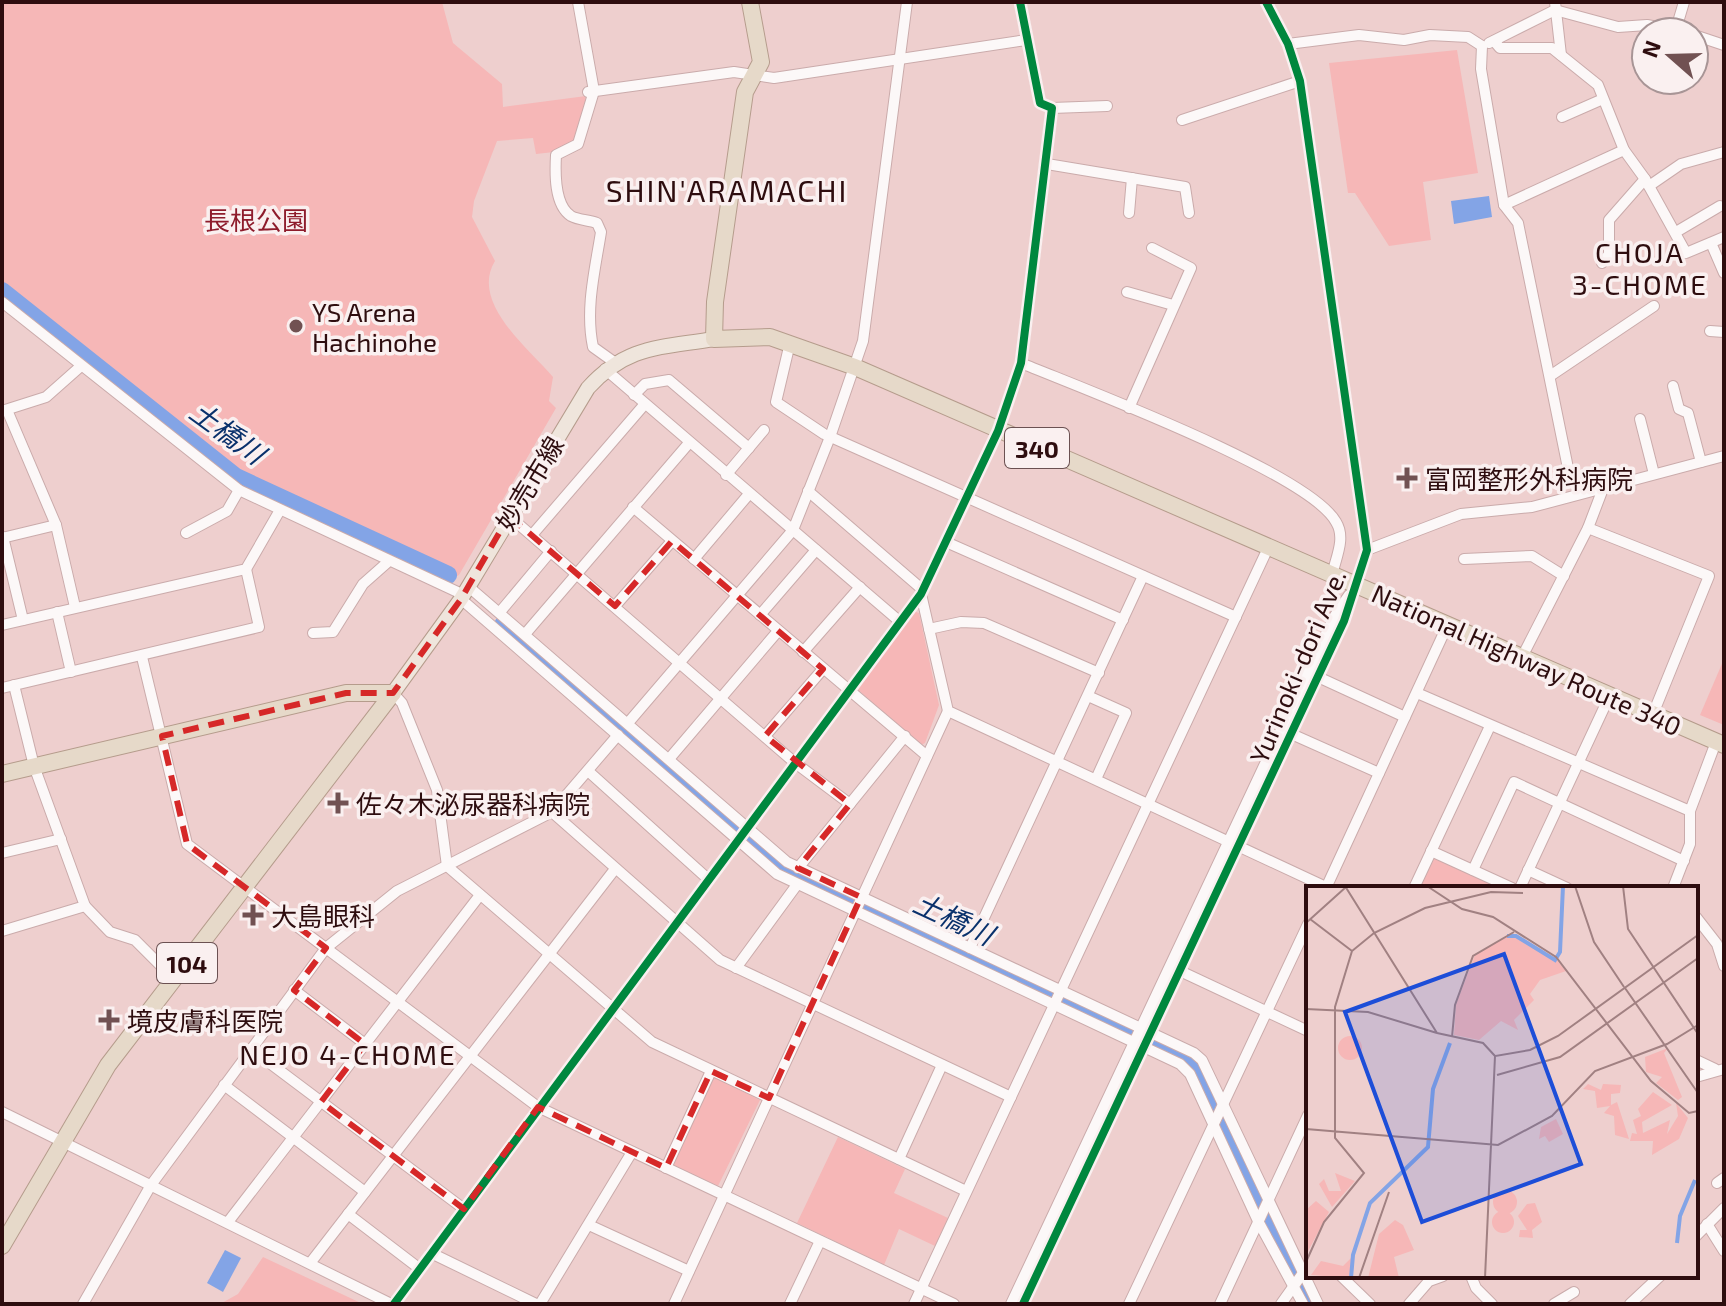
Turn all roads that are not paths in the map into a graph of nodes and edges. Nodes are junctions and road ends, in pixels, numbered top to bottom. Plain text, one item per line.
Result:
1 (578, 2) edge
2 (750, 2) edge
3 (907, 2) edge
4 (1020, 2) edge
5 (1266, 2) edge
6 (1555, 6) edge
7 (1630, 26) edge
8 (1026, 40) junction
9 (1494, 41) junction
10 (1288, 44) junction
11 (1482, 46) junction
12 (1561, 55) junction
13 (898, 60) junction
14 (756, 74) junction
15 (1300, 81) junction
16 (591, 91) junction
17 (1603, 99) junction
18 (1107, 106) dead end
19 (1052, 108) junction
20 (1562, 117) dead end
21 (1182, 120) dead end
22 (1624, 150) junction
23 (1724, 152) edge
24 (1047, 164) junction
25 (1132, 178) junction
26 (1647, 182) junction
27 (1504, 205) junction
28 (1720, 206) dead end
29 (1129, 213) dead end
30 (1189, 213) dead end
31 (1676, 232) junction
32 (1724, 237) edge
33 (1711, 243) junction
34 (1152, 248) dead end
35 (1602, 263) dead end
36 (1724, 273) edge
37 (1127, 292) dead end
38 (2, 302) edge
39 (1173, 305) junction
40 (1654, 306) dead end
41 (1710, 331) dead end
42 (1724, 332) edge
43 (714, 339) junction
44 (790, 343) junction
45 (1021, 363) junction
46 (610, 365) junction
47 (81, 366) junction
48 (855, 367) junction
49 (1550, 376) junction
50 (1673, 386) dead end
51 (634, 395) junction
52 (644, 405) junction
53 (1129, 408) junction
54 (5, 410) edge
55 (1640, 419) dead end
56 (764, 430) dead end
57 (998, 431) junction
58 (830, 437) junction
59 (689, 443) junction
60 (749, 448) junction
61 (1724, 456) edge
62 (1701, 462) junction
63 (1654, 474) junction
64 (726, 475) junction
65 (1604, 486) junction
66 (239, 490) junction
67 (808, 491) junction
68 (1579, 493) junction
69 (749, 494) junction
70 (966, 499) junction
71 (633, 507) junction
72 (280, 510) junction
73 (509, 516) junction
74 (56, 525) junction
75 (1588, 528) junction
76 (793, 530) junction
77 (186, 533) dead end
78 (532, 535) junction
79 (3, 538) edge
80 (672, 541) junction
81 (946, 542) junction
82 (1268, 548) junction
83 (816, 550) junction
84 (1367, 550) junction
85 (551, 551) junction
86 (694, 559) junction
87 (1464, 559) dead end
88 (389, 561) junction
89 (246, 569) junction
90 (577, 573) junction
91 (1332, 575) junction
92 (1143, 576) junction
93 (1564, 576) junction
94 (1355, 584) junction
95 (860, 587) junction
96 (922, 592) junction
97 (464, 593) junction
98 (737, 596) junction
99 (615, 606) junction
100 (75, 607) junction
101 (57, 612) junction
102 (500, 612) junction
103 (760, 615) junction
104 (1236, 617) junction
105 (23, 620) junction
106 (898, 620) junction
107 (1123, 620) junction
108 (1448, 624) junction
109 (2, 625) edge
110 (929, 629) junction
111 (778, 631) junction
112 (313, 633) dead end
113 (526, 633) junction
114 (803, 652) junction
115 (142, 657) junction
116 (1522, 657) junction
117 (680, 662) junction
118 (823, 669) junction
119 (71, 672) junction
120 (1099, 673) junction
121 (1318, 677) junction
122 (14, 685) junction
123 (2, 688) edge
124 (848, 690) junction
125 (393, 693) junction
126 (1417, 693) junction
127 (1610, 695) junction
128 (1088, 696) junction
129 (722, 699) junction
130 (948, 711) junction
131 (1653, 714) junction
132 (1405, 717) junction
133 (628, 723) junction
134 (1490, 726) junction
135 (1286, 731) junction
136 (618, 735) junction
137 (162, 736) junction
138 (765, 736) junction
139 (905, 736) junction
140 (1720, 744) edge
141 (927, 756) junction
142 (669, 759) junction
143 (1058, 761) junction
144 (794, 762) junction
145 (1578, 763) junction
146 (34, 766) junction
147 (588, 771) junction
148 (1379, 773) junction
149 (2, 774) edge
150 (1096, 779) junction
151 (1148, 803) junction
152 (1560, 803) junction
153 (850, 804) junction
154 (1690, 811) junction
155 (552, 812) junction
156 (746, 828) junction
157 (61, 839) junction
158 (737, 839) junction
159 (1234, 843) junction
160 (1431, 851) junction
161 (2, 853) edge
162 (1684, 861) junction
163 (447, 866) junction
164 (798, 868) junction
165 (615, 869) junction
166 (1473, 870) junction
167 (1528, 870) junction
168 (708, 879) junction
169 (796, 886) junction
170 (1322, 886) edge
171 (1327, 886) edge
172 (1415, 886) edge
173 (1508, 886) edge
174 (1521, 886) edge
175 (1563, 886) edge
176 (1675, 886) edge
177 (244, 887) junction
178 (480, 895) junction
179 (861, 897) junction
180 (85, 906) junction
181 (854, 912) junction
182 (1698, 920) edge
183 (677, 922) junction
184 (1306, 928) edge
185 (2, 931) edge
186 (326, 948) junction
187 (970, 948) junction
188 (549, 955) junction
189 (1724, 966) edge
190 (736, 968) junction
191 (1180, 971) junction
192 (174, 979) junction
193 (294, 990) junction
194 (1060, 991) junction
195 (397, 1003) junction
196 (812, 1004) junction
197 (1053, 1005) junction
198 (614, 1008) junction
199 (1266, 1011) junction
200 (1306, 1030) edge
201 (1146, 1032) junction
202 (365, 1044) junction
203 (1140, 1046) junction
204 (251, 1049) junction
205 (470, 1057) junction
206 (1698, 1061) edge
207 (942, 1065) junction
208 (1720, 1069) edge
209 (711, 1071) junction
210 (1698, 1076) edge
211 (224, 1085) junction
212 (1011, 1097) junction
213 (769, 1098) junction
214 (321, 1102) junction
215 (1223, 1104) junction
216 (538, 1107) junction
217 (2, 1112) edge
218 (1306, 1119) edge
219 (1213, 1125) junction
220 (293, 1137) junction
221 (63, 1140) junction
222 (632, 1152) junction
223 (393, 1156) junction
224 (899, 1159) junction
225 (666, 1168) junction
226 (151, 1185) junction
227 (966, 1191) junction
228 (365, 1192) junction
229 (724, 1195) junction
230 (1266, 1198) junction
231 (1724, 1208) edge
232 (464, 1209) junction
233 (348, 1214) junction
234 (1258, 1221) junction
235 (228, 1222) junction
236 (1707, 1224) junction
237 (589, 1225) junction
238 (1698, 1234) edge
239 (820, 1241) junction
240 (2, 1246) edge
241 (1724, 1251) edge
242 (431, 1253) junction
243 (311, 1262) junction
244 (420, 1269) junction
245 (1305, 1270) edge
246 (689, 1271) junction
247 (1308, 1278) edge
248 (1343, 1278) edge
249 (1437, 1278) edge
250 (1472, 1278) edge
251 (1658, 1278) edge
252 (1293, 1287) junction
253 (921, 1289) junction
254 (1574, 1292) dead end
255 (83, 1304) edge
256 (393, 1304) edge
257 (538, 1304) edge
258 (674, 1304) edge
259 (790, 1304) edge
260 (914, 1304) edge
261 (954, 1304) edge
262 (1011, 1304) edge
263 (1023, 1304) edge
264 (1129, 1304) edge
265 (1220, 1304) edge
266 (1281, 1304) edge
267 (1303, 1304) edge
268 (1318, 1304) edge
269 (1370, 1304) edge
270 (1409, 1304) edge
271 (1492, 1304) edge
272 (1554, 1304) edge
273 (1630, 1304) edge

1 - 16 street
2 - 14 highway
3 - 13 street
4 - 8 street
5 - 10 street, Yurinoki-dori Ave.
6 - 7 street
6 - 9 street
6 - 12 street
8 - 13 street
8 - 19 street
9 - 11 street
9 - 12 street
10 - 11 street
10 - 15 street, Yurinoki-dori Ave.
11 - 27 street
12 - 17 street
13 - 14 street
13 - 48 street
14 - 16 street
14 - 43 highway
15 - 21 street
15 - 84 street, Yurinoki-dori Ave.
16 - 46 street
17 - 20 street
17 - 22 street
18 - 19 street
19 - 24 street
22 - 26 street
22 - 27 street
23 - 26 street
24 - 25 street
24 - 45 street
25 - 29 street
25 - 30 street
26 - 31 street
26 - 35 street
27 - 49 street
28 - 31 street
31 - 33 street
32 - 33 street
33 - 36 street
34 - 39 street
37 - 39 street
38 - 47 street
39 - 53 street
40 - 49 street
41 - 42 street
43 - 44 highway, National Highway Route 340 / 340
43 - 46 main road
44 - 48 highway, National Highway Route 340 / 340
44 - 58 street
45 - 53 street
45 - 57 street
46 - 51 street
46 - 73 main road, 妙売市線
47 - 54 street
47 - 66 street
48 - 57 highway, National Highway Route 340 / 340
48 - 58 street
49 - 68 street
50 - 62 street
51 - 52 street
51 - 60 street
52 - 59 street
52 - 78 street
53 - 91 street
54 - 74 street
55 - 63 street
56 - 60 street
57 - 70 street
57 - 82 highway, National Highway Route 340 / 340
58 - 67 street
58 - 70 street
59 - 64 street
59 - 71 street
60 - 64 street
61 - 62 street
62 - 63 street
63 - 65 street
64 - 69 street
65 - 68 street
65 - 75 street
66 - 72 street
66 - 77 street
67 - 76 street
67 - 96 street
68 - 84 street
69 - 76 street
69 - 86 street
70 - 81 street
70 - 92 street
71 - 80 street
71 - 90 street
72 - 88 street
72 - 89 street
73 - 78 street
73 - 97 main road, 妙売市線
74 - 79 street
74 - 100 street
75 - 93 street
75 - 131 street
76 - 83 street
76 - 98 street
78 - 85 street
79 - 105 street
80 - 86 street
80 - 99 street
81 - 96 street
81 - 107 street
82 - 91 highway, National Highway Route 340 / 340
82 - 104 street
83 - 95 street
83 - 103 street
84 - 94 street, Yurinoki-dori Ave.
85 - 90 street
85 - 102 street
86 - 98 street
87 - 93 street
88 - 97 street
88 - 112 street
89 - 100 street
89 - 115 street
90 - 99 street
90 - 113 street
91 - 94 highway, National Highway Route 340 / 340
92 - 104 street
92 - 107 street
93 - 116 street
94 - 108 highway, National Highway Route 340 / 340
94 - 121 street, Yurinoki-dori Ave.
94 - 135 street, Yurinoki-dori Ave.
95 - 106 street
95 - 114 street
96 - 106 street
96 - 110 street
97 - 102 street
97 - 125 main road, 妙売市線
97 - 136 street
98 - 103 street
98 - 117 street
99 - 117 street
100 - 101 street
101 - 105 street
101 - 119 street
102 - 113 street
103 - 111 street
104 - 151 street
105 - 109 street
106 - 124 street
107 - 120 street
108 - 116 highway, National Highway Route 340 / 340
108 - 126 street
110 - 120 street
110 - 130 street
111 - 114 street
111 - 129 street
113 - 133 street
114 - 118 street
115 - 119 street
115 - 137 street
116 - 127 highway, National Highway Route 340 / 340
117 - 129 street
117 - 133 street
118 - 124 street
118 - 138 street
119 - 122 street
120 - 128 street
121 - 132 street
121 - 135 street, Yurinoki-dori Ave.
122 - 123 street
122 - 146 street
124 - 139 street
124 - 144 street
125 - 137 highway
125 - 163 street
125 - 177 highway, 104
126 - 132 street
126 - 134 street
127 - 131 highway, National Highway Route 340 / 340
127 - 145 street
128 - 143 street
128 - 150 street
129 - 138 street
129 - 142 street
130 - 141 street
130 - 143 street
131 - 140 highway, National Highway Route 340 / 340
132 - 148 street
133 - 142 street
134 - 145 street
134 - 160 street
135 - 148 street
135 - 159 street, Yurinoki-dori Ave.
136 - 147 street
136 - 158 street
137 - 146 highway
137 - 177 street
138 - 144 street
139 - 141 street
139 - 153 street
140 - 154 street
141 - 179 street
142 - 156 street
143 - 150 street
143 - 187 street
144 - 153 street
144 - 156 street
145 - 152 street
145 - 154 street
146 - 149 highway
146 - 157 street
147 - 155 street
147 - 168 street
148 - 171 street
150 - 151 street
151 - 159 street
151 - 194 street
152 - 162 street
152 - 166 street
152 - 167 street
153 - 164 street
154 - 162 street
155 - 163 street
155 - 165 street
156 - 158 street
156 - 164 street
157 - 161 street
157 - 180 street
158 - 168 street
158 - 169 street
159 - 170 street
159 - 191 street, Yurinoki-dori Ave.
159 - 201 street, Yurinoki-dori Ave.
160 - 166 street
160 - 172 street
162 - 176 street
163 - 178 street
163 - 186 street
164 - 179 street
165 - 183 street
165 - 188 street
166 - 173 street
167 - 174 street
167 - 175 street
168 - 183 street
169 - 181 street
169 - 190 street
177 - 186 street
177 - 192 highway, 104
178 - 188 street
178 - 195 street
179 - 181 street
179 - 187 street
180 - 185 street
180 - 192 street
181 - 196 street
181 - 197 street
182 - 189 street
183 - 190 street
183 - 198 street
184 - 199 street
186 - 193 street
186 - 195 street
187 - 194 street
188 - 198 street
188 - 205 street
190 - 196 street
191 - 199 street
191 - 201 street, Yurinoki-dori Ave.
192 - 221 highway, 104
193 - 202 street
193 - 204 street
194 - 197 street
194 - 201 street
195 - 202 street
195 - 205 street
196 - 207 street
196 - 213 street
197 - 203 street
197 - 212 street
198 - 209 street
198 - 216 street
199 - 200 street
199 - 215 street
201 - 203 street, Yurinoki-dori Ave.
201 - 215 street
202 - 214 street
203 - 219 street
203 - 262 street, Yurinoki-dori Ave.
203 - 263 street, Yurinoki-dori Ave.
204 - 211 street
204 - 214 street
205 - 216 street
205 - 223 street
206 - 208 street
207 - 212 street
207 - 224 street
208 - 210 street
209 - 213 street
209 - 225 street
211 - 220 street
211 - 226 street
212 - 227 street
213 - 224 street
213 - 229 street
214 - 220 street
214 - 223 street
215 - 219 street
215 - 230 street
216 - 222 street
216 - 232 street
217 - 221 street
218 - 230 street
219 - 234 street
219 - 264 street
220 - 228 street
220 - 235 street
221 - 226 street
221 - 240 highway, 104
222 - 225 street
222 - 237 street
223 - 228 street
223 - 232 street
224 - 227 street
225 - 229 street
226 - 235 street
226 - 255 street
227 - 253 street
228 - 233 street
229 - 239 street
229 - 246 street
230 - 234 street
230 - 245 street
231 - 236 street
232 - 242 street
233 - 243 street
233 - 244 street
234 - 252 street
234 - 265 street
235 - 243 street
236 - 238 street
236 - 241 street
237 - 246 street
237 - 257 street
239 - 253 street
239 - 259 street
242 - 244 street
242 - 257 street
243 - 256 street
244 - 256 street
245 - 252 street
246 - 258 street
247 - 268 street
248 - 269 street
249 - 270 street
250 - 271 street
251 - 273 street
252 - 266 street
252 - 267 street
253 - 260 street
253 - 261 street
254 - 272 street

